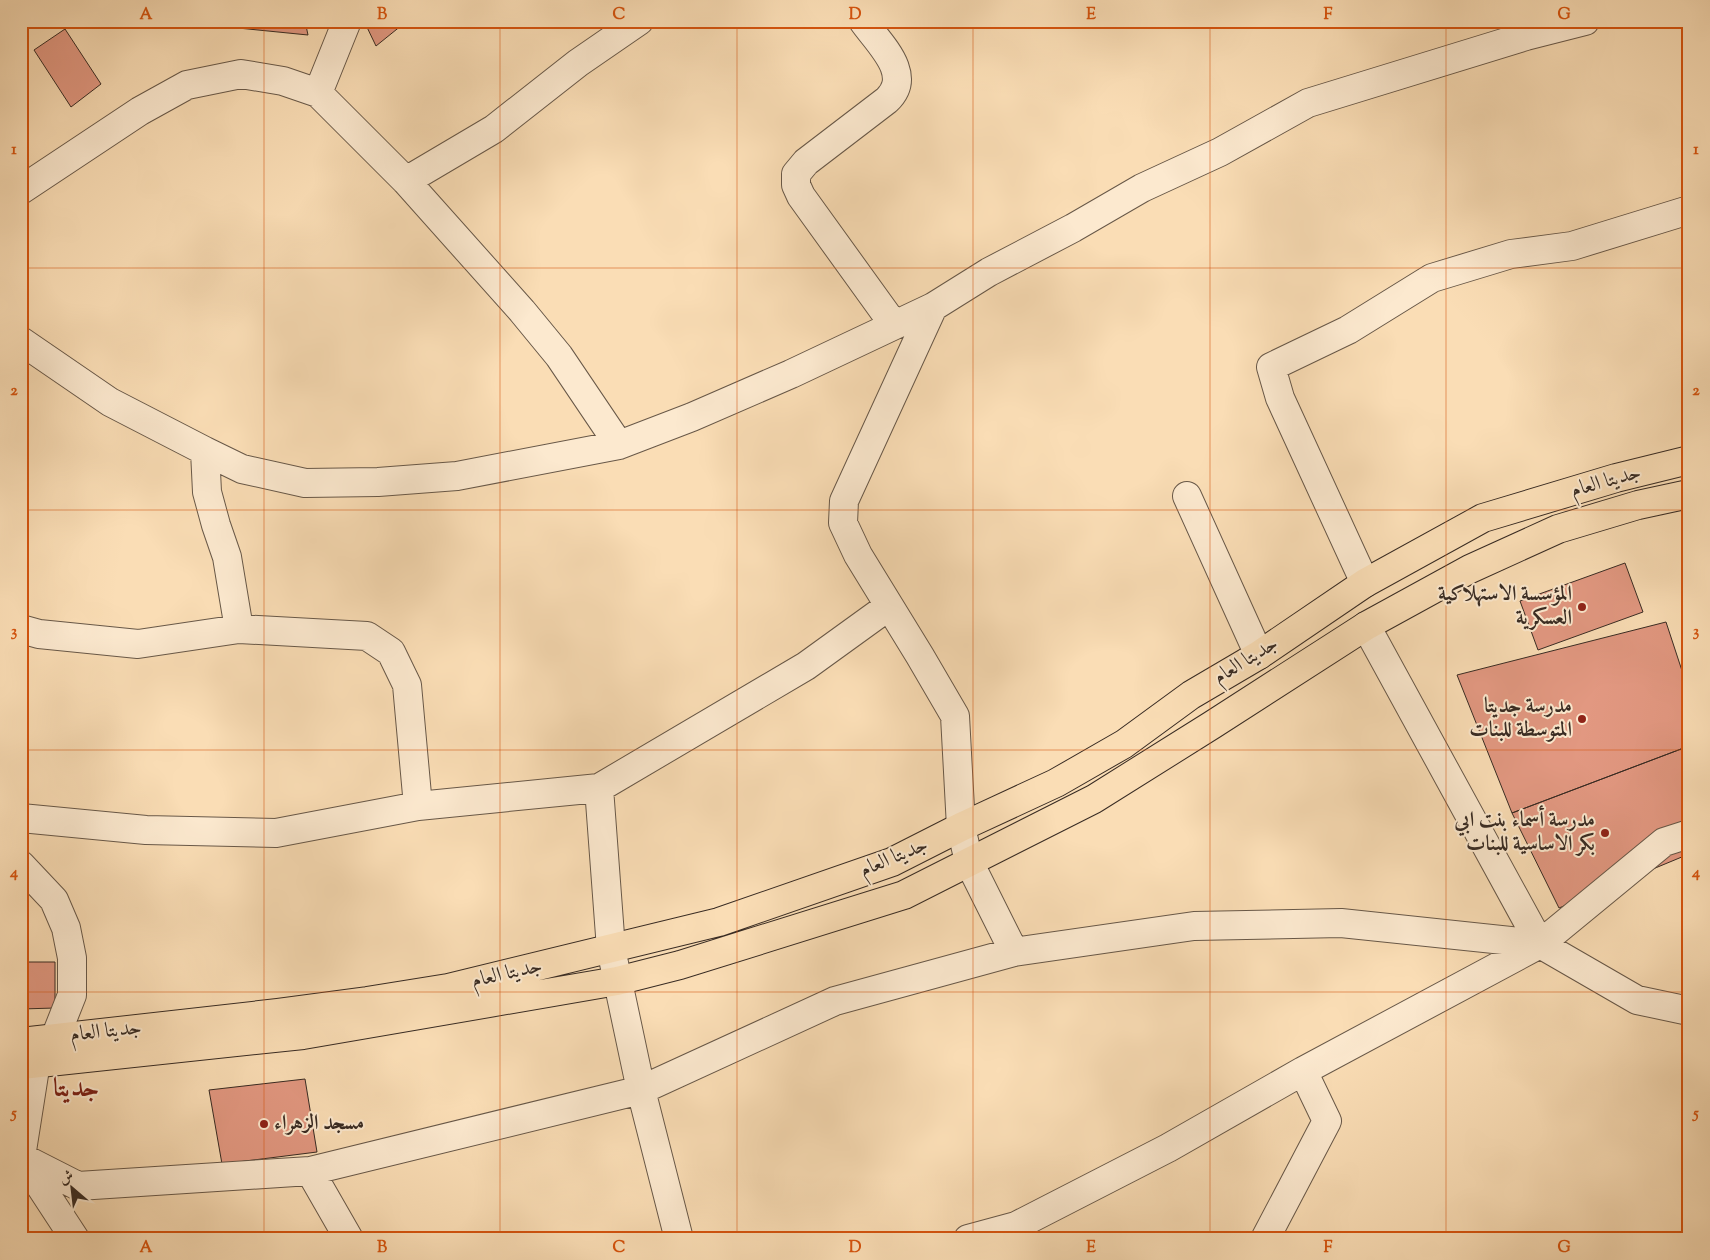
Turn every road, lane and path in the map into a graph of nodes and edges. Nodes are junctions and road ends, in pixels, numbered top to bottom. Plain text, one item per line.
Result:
1 (348, 21) edge
2 (639, 21) edge
3 (863, 21) edge
4 (1585, 21) edge
5 (318, 92) junction
6 (406, 181) junction
7 (21, 190) edge
8 (1689, 210) edge
9 (933, 307) junction
10 (894, 325) junction
11 (21, 342) edge
12 (619, 445) junction
13 (205, 451) junction
14 (1689, 460) edge
15 (1689, 494) edge
16 (1187, 496) dead end
17 (1365, 583) junction
18 (889, 606) junction
19 (1366, 626) junction
20 (239, 628) junction
21 (21, 629) edge
22 (1259, 655) junction
23 (1192, 695) junction
24 (1212, 726) junction
25 (599, 788) junction
26 (418, 806) junction
27 (21, 818) edge
28 (961, 827) junction
29 (1689, 834) edge
30 (970, 862) junction
31 (21, 865) edge
32 (1540, 944) junction
33 (611, 949) junction
34 (1014, 952) junction
35 (617, 980) junction
36 (1689, 1011) edge
37 (55, 1038) junction
38 (26, 1056) edge
39 (1303, 1071) junction
40 (641, 1090) junction
41 (21, 1157) edge
42 (310, 1171) junction
43 (76, 1239) edge
44 (349, 1239) edge
45 (679, 1239) edge
46 (968, 1239) edge
47 (1265, 1239) edge

1 - 5 street
2 - 6 street
3 - 10 street
4 - 9 street
5 - 6 street
5 - 7 street
6 - 12 street
8 - 17 street
9 - 10 street
9 - 18 street
10 - 12 street
11 - 13 street
12 - 13 street
13 - 20 street
14 - 17 main road, جديتا العام
15 - 19 main road, جديتا العام
16 - 22 street
17 - 22 main road, جديتا العام
18 - 25 street
18 - 28 street
19 - 24 main road, جديتا العام
19 - 32 street
20 - 21 street
20 - 26 street
22 - 23 main road, جديتا العام
23 - 24 main road
23 - 28 main road, جديتا العام
24 - 30 main road, جديتا العام
25 - 26 street
25 - 33 street
26 - 27 street
28 - 30 street
28 - 33 main road, جديتا العام
29 - 32 street
30 - 34 street
30 - 35 main road, جديتا العام
31 - 37 street
32 - 34 street
32 - 36 street
32 - 39 street
33 - 35 street
33 - 37 main road, جديتا العام
34 - 40 street
35 - 38 main road, جديتا العام
35 - 40 street
37 - 38 main road, جديتا العام
38 - 41 street
39 - 46 street
39 - 47 street
40 - 42 street
40 - 45 street
41 - 42 street
41 - 43 street
42 - 44 street

